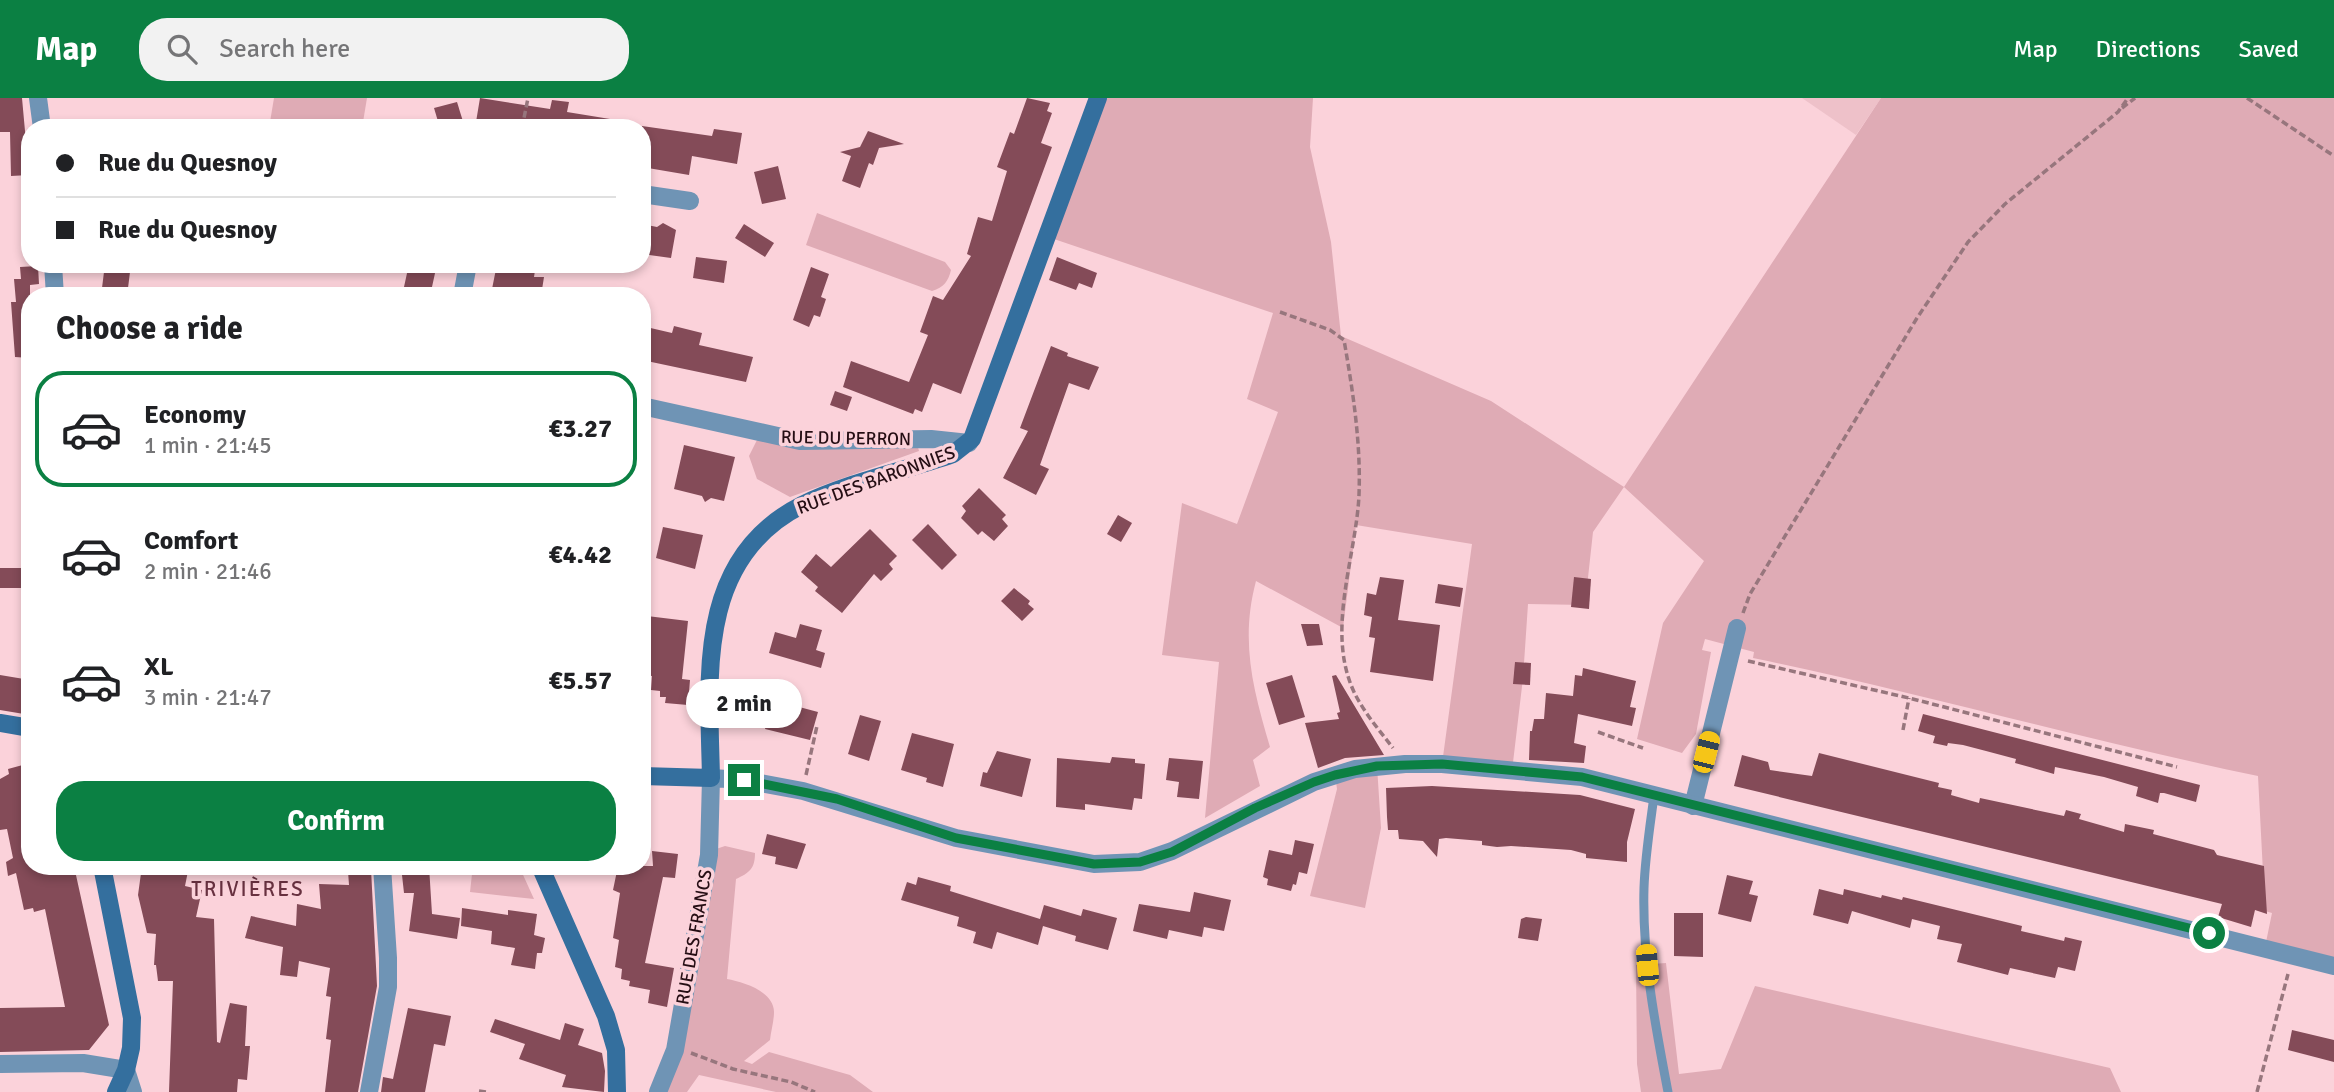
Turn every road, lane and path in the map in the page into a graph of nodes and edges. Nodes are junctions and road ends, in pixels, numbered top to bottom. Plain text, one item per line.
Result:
1 (38, 98) edge
2 (528, 98) edge
3 (1098, 98) edge
4 (2128, 98) edge
5 (2136, 98) edge
6 (2247, 98) edge
7 (2118, 112) junction
8 (41, 119) edge
9 (524, 119) edge
10 (2334, 156) edge
11 (651, 195) edge
12 (690, 201) dead end
13 (1280, 312) dead end
14 (651, 408) edge
15 (969, 443) junction
16 (1737, 628) joint
17 (1726, 671) junction
18 (1909, 698) junction
19 (0, 723) edge
20 (21, 726) edge
21 (817, 726) dead end
22 (1903, 730) dead end
23 (1598, 732) dead end
24 (1643, 748) dead end
25 (1405, 764) junction
26 (2177, 767) dead end
27 (651, 776) edge
28 (711, 778) junction
29 (803, 791) junction
30 (1654, 796) junction
31 (1693, 806) junction
32 (104, 875) edge
33 (383, 875) edge
34 (544, 875) edge
35 (2293, 955) junction
36 (2334, 967) edge
37 (675, 1050) junction
38 (0, 1064) edge
39 (126, 1070) junction
40 (479, 1091) edge
41 (116, 1092) edge
42 (133, 1092) edge
43 (369, 1092) edge
44 (485, 1092) edge
45 (617, 1092) edge
46 (658, 1092) edge
47 (815, 1092) edge
48 (1668, 1092) edge
49 (2257, 1092) edge

1 - 8 street
2 - 9 path
3 - 15 street, RUE DES BARONNIES
4 - 7 path
5 - 7 path
6 - 10 path
7 - 16 path
11 - 12 street
13 - 25 path
14 - 15 street, RUE DU PERRON
15 - 28 street, RUE DES BARONNIES
16 - 17 street
17 - 18 path
17 - 31 street
18 - 22 path
18 - 26 path
19 - 20 street
21 - 29 path
23 - 24 path
25 - 29 street
25 - 30 street
27 - 28 street
28 - 29 street
28 - 37 street, RUE DES FRANCS
30 - 31 street
30 - 48 lane
31 - 35 street
32 - 39 street
33 - 43 street
34 - 45 street
35 - 36 street
35 - 49 path
37 - 46 street, RUE DES FRANCS
37 - 47 path
38 - 39 street
39 - 41 street
39 - 42 street
40 - 44 path

